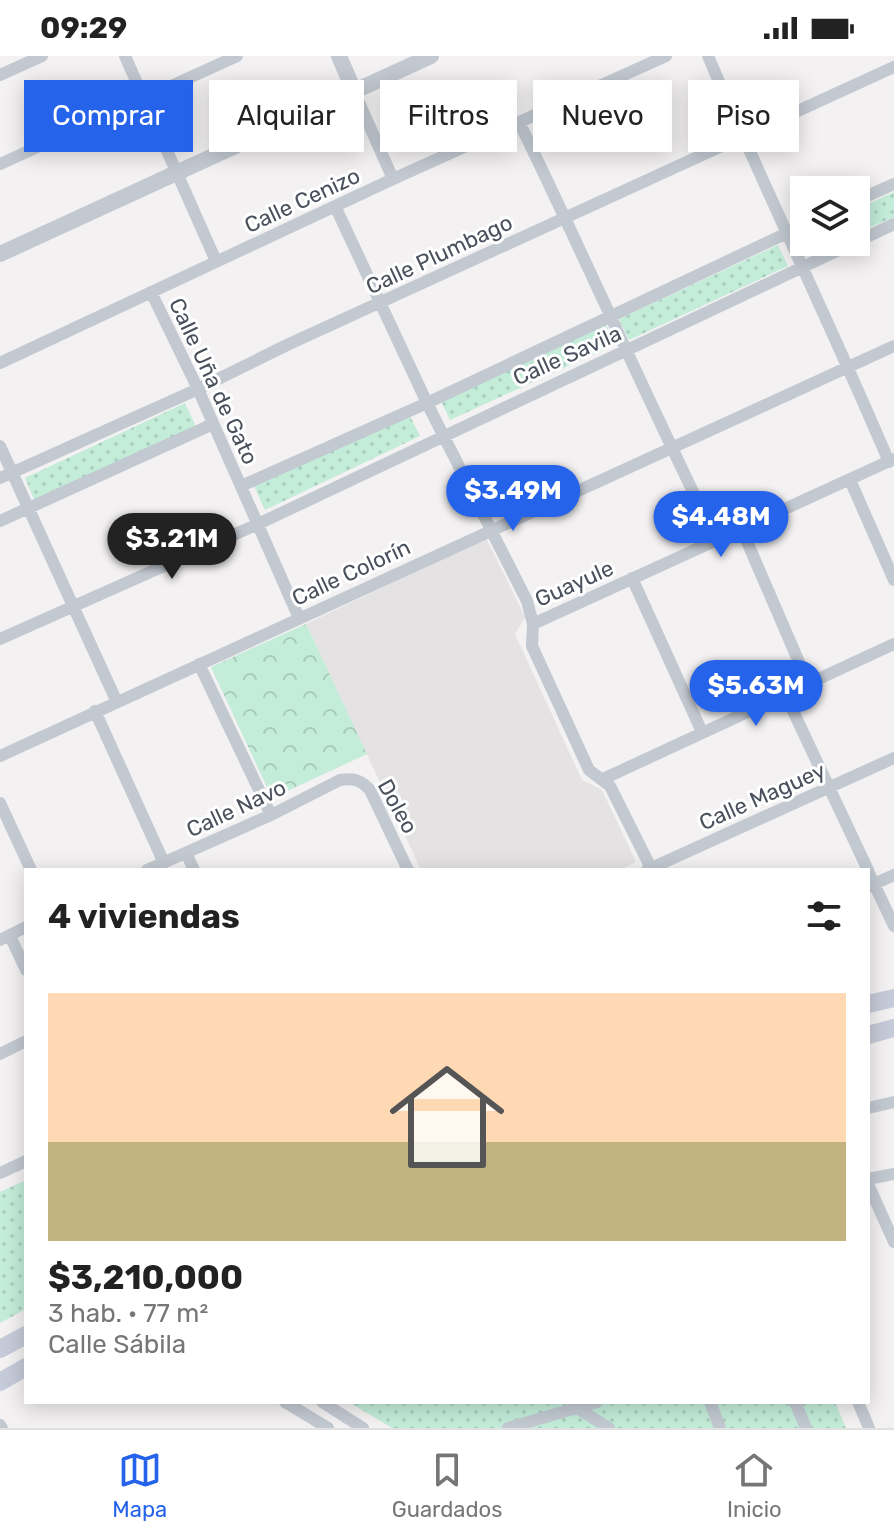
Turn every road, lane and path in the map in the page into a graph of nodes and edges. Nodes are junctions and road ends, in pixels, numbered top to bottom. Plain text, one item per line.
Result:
1 (125, 56) edge
2 (237, 56) edge
3 (339, 56) edge
4 (431, 56) edge
5 (666, 56) edge
6 (708, 56) edge
7 (39, 57) edge
8 (894, 67) edge
9 (0, 75) edge
10 (136, 80) edge
11 (184, 80) edge
12 (349, 80) edge
13 (718, 80) edge
14 (364, 86) edge
15 (799, 112) edge
16 (364, 114) edge
17 (519, 122) junction
18 (26, 152) edge
19 (169, 152) edge
20 (223, 152) edge
21 (712, 152) edge
22 (749, 152) edge
23 (0, 164) edge
24 (178, 173) junction
25 (393, 179) junction
26 (894, 184) edge
27 (870, 195) edge
28 (336, 208) junction
29 (566, 218) junction
30 (894, 224) edge
31 (790, 231) edge
32 (786, 233) junction
33 (0, 254) edge
34 (216, 261) junction
35 (802, 267) junction
36 (151, 292) junction
37 (381, 303) junction
38 (612, 315) junction
39 (894, 346) edge
40 (627, 350) junction
41 (0, 363) edge
42 (849, 368) junction
43 (198, 389) junction
44 (427, 403) junction
45 (213, 424) junction
46 (443, 435) junction
47 (0, 446) edge
48 (670, 447) junction
49 (891, 460) edge
50 (6, 475) edge
51 (850, 480) junction
52 (241, 486) junction
53 (28, 508) junction
54 (0, 521) edge
55 (258, 524) junction
56 (492, 530) junction
57 (742, 530) junction
58 (717, 541) junction
59 (632, 578) junction
60 (894, 580) edge
61 (71, 606) junction
62 (299, 618) junction
63 (533, 624) junction
64 (0, 639) edge
65 (894, 644) edge
66 (199, 664) junction
67 (808, 683) junction
68 (785, 694) junction
69 (116, 700) junction
70 (95, 711) junction
71 (702, 732) junction
72 (0, 756) edge
73 (894, 758) edge
74 (603, 779) junction
75 (340, 780) joint
76 (828, 788) junction
77 (0, 803) edge
78 (271, 815) junction
79 (186, 853) junction
80 (164, 863) junction
81 (30, 868) edge
82 (152, 868) edge
83 (193, 868) edge
84 (406, 868) edge
85 (650, 868) edge
86 (652, 868) edge
87 (867, 868) edge
88 (894, 875) edge
89 (871, 886) edge
90 (894, 926) edge
91 (24, 928) edge
92 (5, 938) edge
93 (24, 967) edge
94 (894, 998) edge
95 (870, 1004) edge
96 (894, 1028) edge
97 (870, 1034) edge
98 (24, 1042) edge
99 (0, 1054) edge
100 (894, 1102) edge
101 (870, 1108) edge
102 (24, 1162) edge
103 (0, 1173) edge
104 (894, 1174) edge
105 (870, 1181) edge
106 (870, 1187) edge
107 (894, 1242) edge
108 (24, 1336) edge
109 (0, 1349) edge
110 (24, 1368) edge
111 (0, 1382) edge
112 (288, 1404) edge
113 (325, 1404) edge
114 (590, 1404) edge
115 (711, 1404) edge
116 (796, 1404) edge
117 (859, 1404) edge
118 (577, 1408) junction
119 (328, 1428) edge
120 (363, 1428) edge
121 (508, 1428) edge
122 (609, 1428) edge
123 (720, 1428) edge
124 (806, 1428) edge
125 (869, 1428) edge

1 - 10 street
2 - 11 street
3 - 12 street
4 - 14 street
5 - 17 street, Calle Cenizo
6 - 13 street
7 - 9 street
8 - 15 street, Calle Plumbago
16 - 25 street
17 - 25 street, Calle Cenizo
17 - 29 street
18 - 23 street
19 - 24 street
20 - 24 street
21 - 29 street, Calle Plumbago
22 - 32 street
24 - 33 street
24 - 34 street
25 - 28 street, Calle Cenizo
26 - 27 street
28 - 34 street, Calle Cenizo
28 - 37 street
29 - 37 street, Calle Plumbago
29 - 38 street
30 - 35 street, Calle Savila
31 - 32 street, Calle Savila
32 - 35 street
32 - 38 street, Calle Savila
34 - 36 street, Calle Cenizo
35 - 40 street, Calle Savila
35 - 42 street
36 - 41 street, Calle Cenizo
36 - 43 street, Calle Uña de Gato
37 - 43 street, Calle Plumbago
37 - 44 street
38 - 40 street
38 - 44 street, Calle Savila
39 - 42 street, Calle Colorín
40 - 46 street, Calle Savila
40 - 48 street
42 - 48 street, Calle Colorín
42 - 49 street
43 - 45 street, Calle Uña de Gato
43 - 50 street, Calle Plumbago
44 - 46 street
44 - 52 street, Calle Savila
45 - 52 street, Calle Uña de Gato
45 - 53 street
46 - 55 street, Calle Savila
46 - 56 street
47 - 50 street
48 - 56 street, Calle Colorín
48 - 58 street
49 - 51 street, Guayule
50 - 53 street
51 - 57 street, Guayule
51 - 60 street
52 - 55 street, Calle Uña de Gato
53 - 54 street
53 - 61 street
55 - 61 street, Calle Savila
55 - 62 street, Calle Uña de Gato
56 - 62 street, Calle Colorín
56 - 63 street
57 - 58 street, Guayule
57 - 67 street
58 - 59 street, Guayule
59 - 63 street, Guayule
59 - 71 street
61 - 64 street, Calle Savila
61 - 69 street
62 - 66 street, Calle Colorín
63 - 74 street
65 - 67 street
66 - 69 street, Calle Colorín
66 - 78 street
67 - 68 street
68 - 71 street
68 - 76 street
69 - 70 street, Calle Colorín
70 - 72 street, Calle Colorín
70 - 80 street
71 - 74 street
73 - 76 street, Calle Maguey
74 - 85 street
75 - 78 street, Calle Navo
75 - 84 street, Doleo
76 - 86 street, Calle Maguey
76 - 87 street
77 - 81 street
78 - 79 street, Calle Navo
79 - 80 street, Calle Navo
79 - 83 street
80 - 82 street, Calle Navo
88 - 89 street
89 - 90 street
91 - 92 street
92 - 93 street
94 - 95 main road
96 - 97 main road
98 - 99 street
100 - 101 street
102 - 103 street
104 - 105 street
106 - 107 street
108 - 109 main road
110 - 111 main road
112 - 119 street
113 - 120 street
114 - 118 street
115 - 123 street
116 - 124 street
117 - 125 street
118 - 121 street
118 - 122 street

